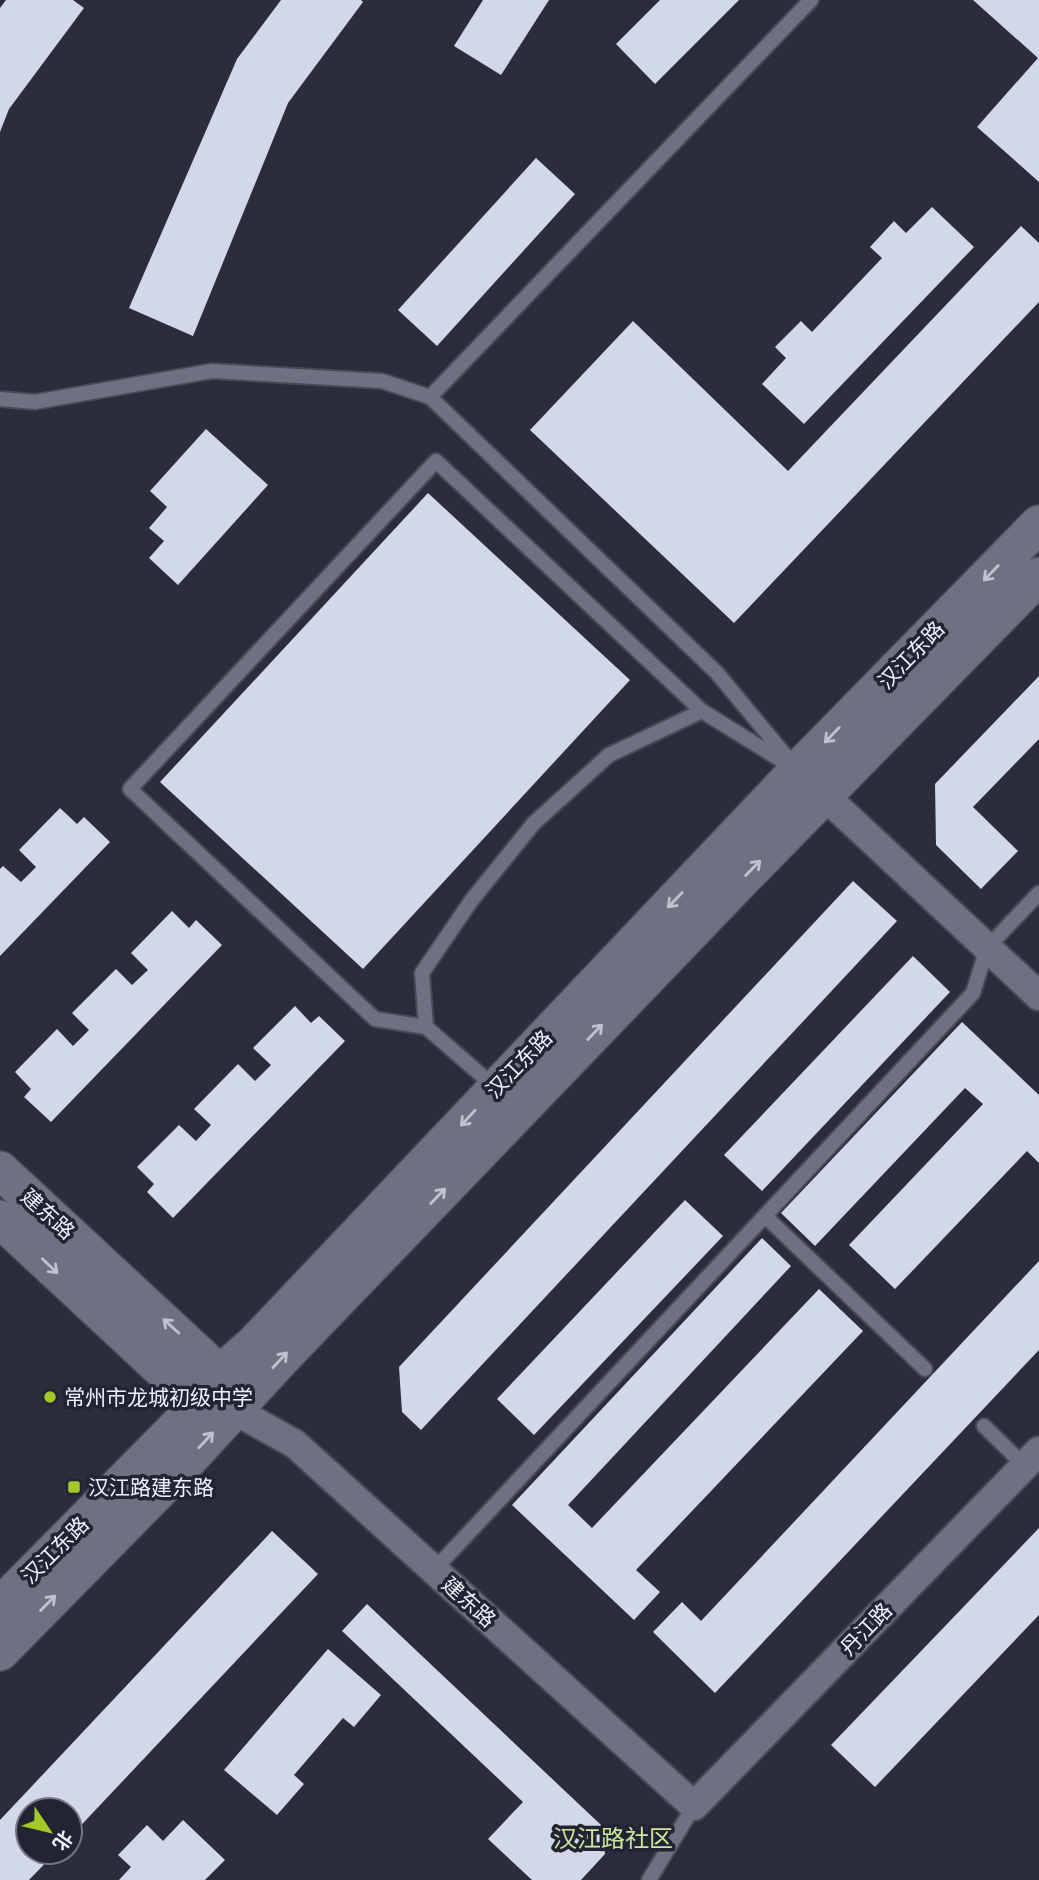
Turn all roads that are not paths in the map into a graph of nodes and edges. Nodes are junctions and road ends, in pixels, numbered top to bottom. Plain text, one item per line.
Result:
1 (811, 0) edge
2 (430, 397) junction
3 (0, 399) edge
4 (1039, 524) edge
5 (1039, 576) edge
6 (702, 711) junction
7 (798, 771) junction
8 (824, 796) junction
9 (1039, 893) edge
10 (987, 948) junction
11 (1039, 996) edge
12 (426, 1027) junction
13 (496, 1088) junction
14 (0, 1170) edge
15 (765, 1216) junction
16 (0, 1219) edge
17 (925, 1369) dead end
18 (220, 1374) junction
19 (197, 1402) junction
20 (234, 1410) junction
21 (984, 1426) dead end
22 (1032, 1459) edge
23 (434, 1570) junction
24 (0, 1606) edge
25 (0, 1652) edge
26 (694, 1807) junction
27 (649, 1880) edge

1 - 2 lane
2 - 3 lane
2 - 7 lane
4 -> 7 street, 汉江东路
5 - 8 street, 汉江东路
6 - 7 lane
6 - 12 lane
6 - 12 lane
7 - 8 street
7 -> 13 street, 汉江东路
8 - 10 street
20 -> 8 street, 汉江东路
9 - 10 lane
10 - 11 street
10 - 15 lane
12 - 13 lane
13 -> 18 street, 汉江东路
18 -> 14 street, 建东路
15 - 17 lane
15 - 23 lane
16 -> 19 street, 建东路
18 - 19 street, 汉江东路
18 - 20 street, 建东路
19 - 20 street, 建东路
19 - 24 street, 汉江东路
20 - 23 street, 建东路
25 -> 20 street, 汉江东路
21 - 22 lane
22 - 26 street, 丹江路
23 - 26 street, 建东路
26 - 27 lane

